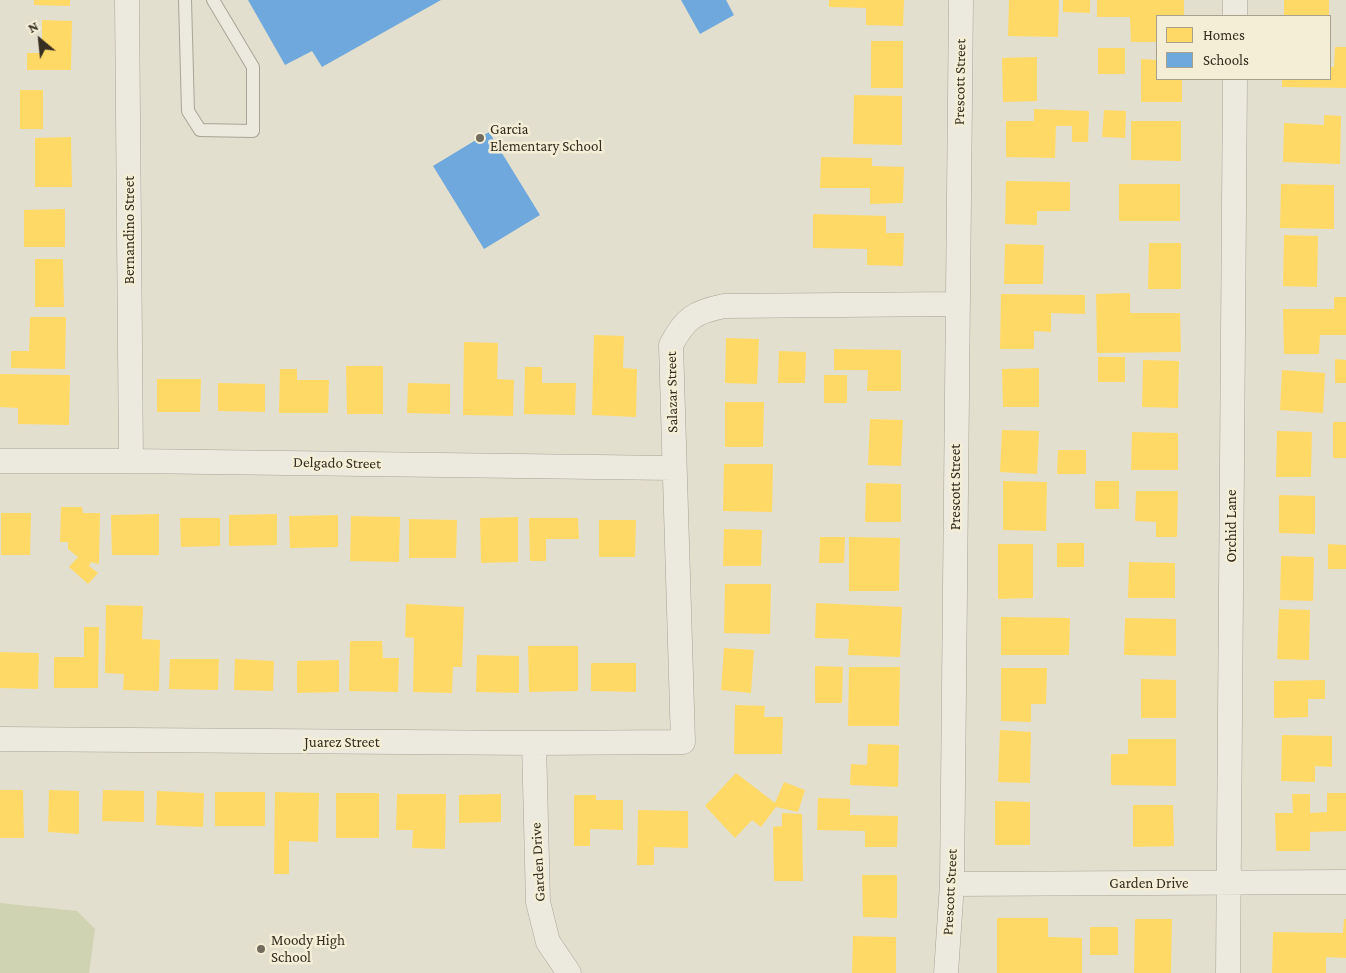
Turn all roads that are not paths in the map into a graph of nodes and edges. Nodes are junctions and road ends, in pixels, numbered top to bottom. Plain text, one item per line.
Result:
1 (127, 0) edge
2 (185, 0) edge
3 (213, 0) edge
4 (961, 0) edge
5 (1235, 0) edge
6 (1235, 15) edge
7 (1235, 80) edge
8 (956, 304) junction
9 (0, 461) edge
10 (130, 461) junction
11 (673, 468) junction
12 (0, 740) edge
13 (683, 742) joint
14 (534, 743) junction
15 (1346, 882) edge
16 (1228, 883) junction
17 (952, 884) junction
18 (569, 973) edge
19 (946, 973) edge
20 (1228, 973) edge

1 - 10 street, Bernandino Street
2 - 3 lane
4 - 8 street, Prescott Street
5 - 6 street
7 - 16 street, Orchid Lane
8 - 11 street, Salazar Street
8 - 17 street, Prescott Street
9 - 10 street, Delgado Street
10 - 11 street, Delgado Street
11 - 13 street, Salazar Street
12 - 14 street, Juarez Street
13 - 14 street, Juarez Street
14 - 18 street, Garden Drive
15 - 16 street, Garden Drive
16 - 17 street, Garden Drive
16 - 20 street, Orchid Lane
17 - 19 street, Prescott Street

